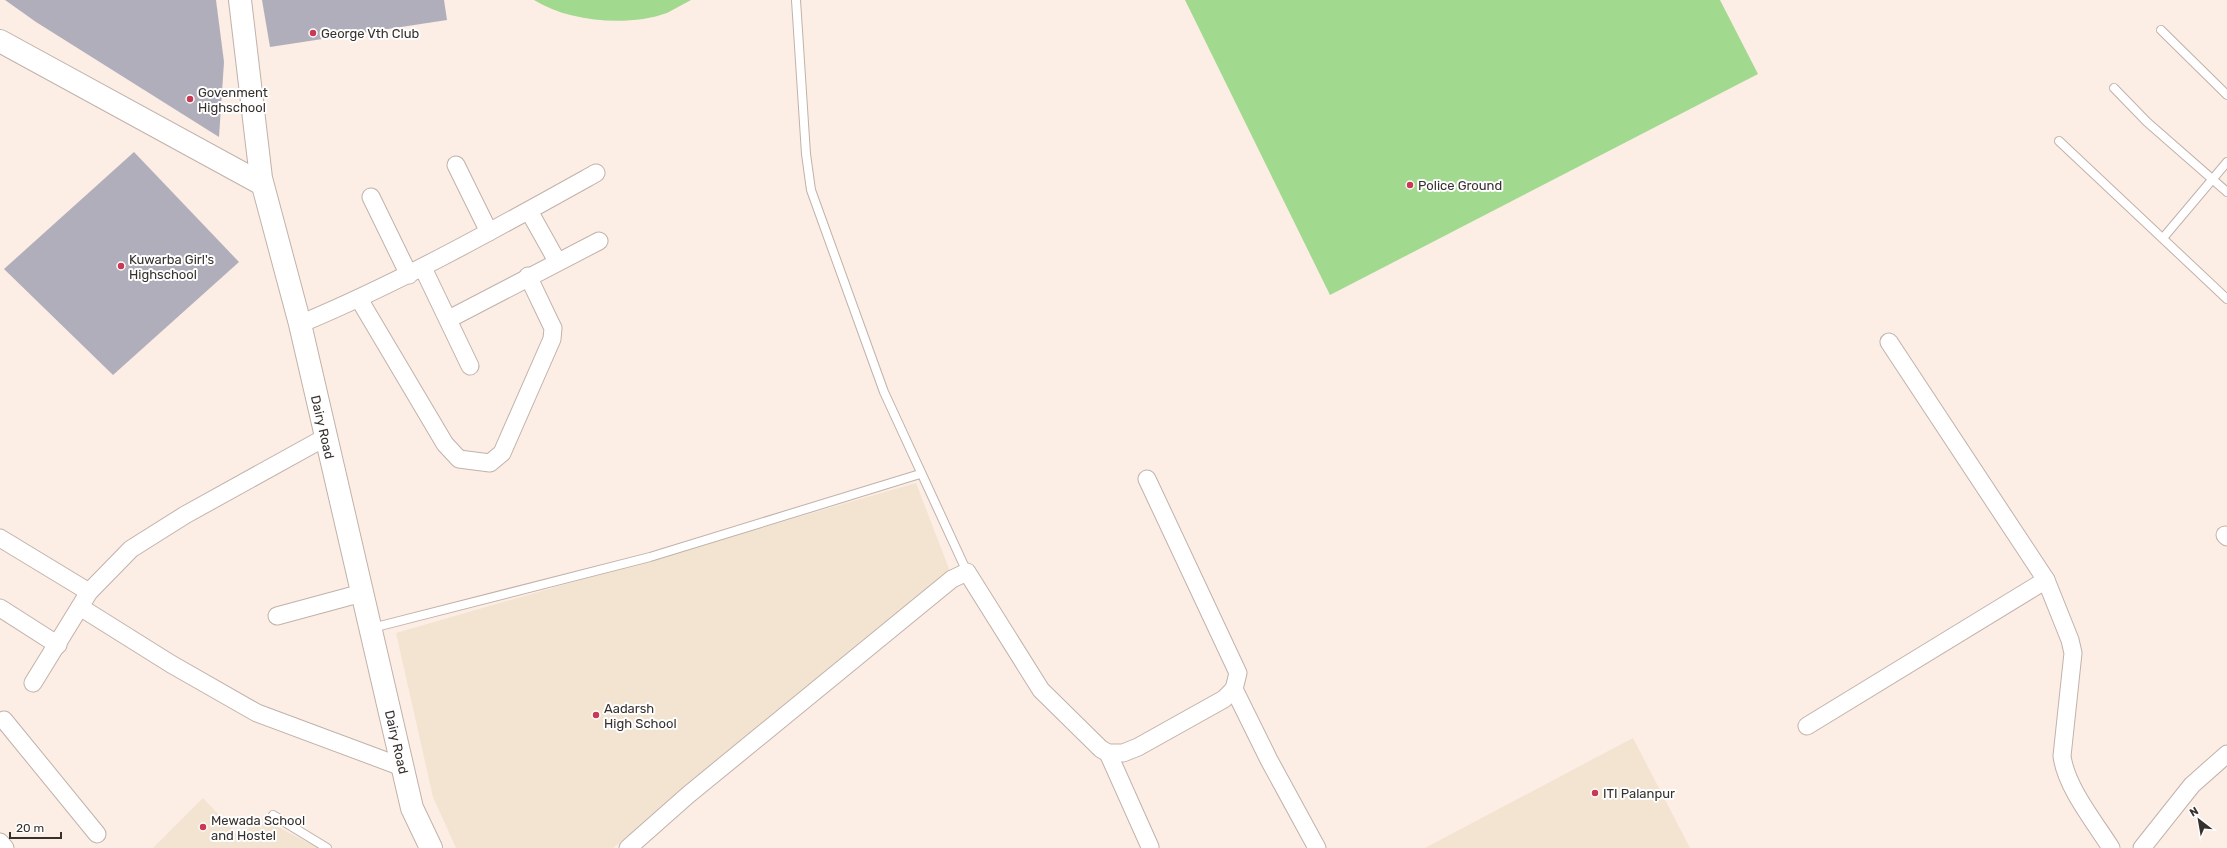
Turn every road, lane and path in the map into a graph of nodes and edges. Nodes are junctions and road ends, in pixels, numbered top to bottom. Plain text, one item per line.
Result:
1 (240, 0) edge
2 (796, 0) edge
3 (2161, 30) dead end
4 (0, 44) edge
5 (2114, 88) dead end
6 (2227, 95) edge
7 (2059, 141) dead end
8 (2227, 162) edge
9 (456, 166) dead end
10 (596, 173) dead end
11 (2213, 178) junction
12 (262, 184) junction
13 (2227, 192) edge
14 (371, 197) dead end
15 (529, 211) junction
16 (489, 232) junction
17 (2163, 238) junction
18 (599, 241) dead end
19 (557, 261) junction
20 (416, 272) junction
21 (528, 276) junction
22 (359, 300) junction
23 (2227, 300) edge
24 (448, 319) junction
25 (300, 324) junction
26 (1889, 342) dead end
27 (470, 366) dead end
28 (326, 437) junction
29 (920, 474) junction
30 (1146, 479) dead end
31 (0, 538) edge
32 (967, 572) junction
33 (2046, 580) junction
34 (89, 592) junction
35 (362, 593) junction
36 (80, 607) junction
37 (0, 608) edge
38 (277, 616) dead end
39 (370, 628) junction
40 (58, 645) junction
41 (33, 683) dead end
42 (1234, 689) junction
43 (1, 719) edge
44 (1807, 726) dead end
45 (1108, 753) junction
46 (2227, 754) edge
47 (402, 767) junction
48 (273, 815) dead end
49 (97, 834) dead end
50 (0, 842) edge
51 (429, 847) edge
52 (1150, 847) dead end
53 (5, 848) edge
54 (327, 848) edge
55 (628, 848) edge
56 (1317, 848) edge
57 (2111, 848) edge
58 (2142, 848) edge

1 - 12 street, Dairy Road
2 - 29 lane
3 - 6 lane
4 - 12 street
5 - 11 lane
7 - 17 lane
8 - 11 lane
9 - 16 street
10 - 15 street
11 - 13 lane
11 - 17 lane
12 - 25 street, Dairy Road
14 - 20 street
15 - 16 street
15 - 19 street
16 - 20 street
17 - 23 lane
18 - 19 street
19 - 21 street
20 - 22 street
20 - 24 street
21 - 22 street
21 - 24 street
22 - 25 street
24 - 27 street
25 - 28 street, Dairy Road
26 - 33 street
28 - 34 street
28 - 35 street, Dairy Road
29 - 32 lane
29 - 39 lane
30 - 42 street
31 - 34 street
32 - 45 street
32 - 55 street
33 - 44 street
33 - 57 street
34 - 36 street
35 - 38 street
35 - 39 street, Dairy Road
36 - 40 street
36 - 47 street
37 - 40 street
39 - 47 street, Dairy Road
40 - 41 street
42 - 45 street
42 - 56 street
43 - 49 street
45 - 52 street
46 - 58 street
47 - 51 street, Dairy Road
48 - 54 lane
50 - 53 street

